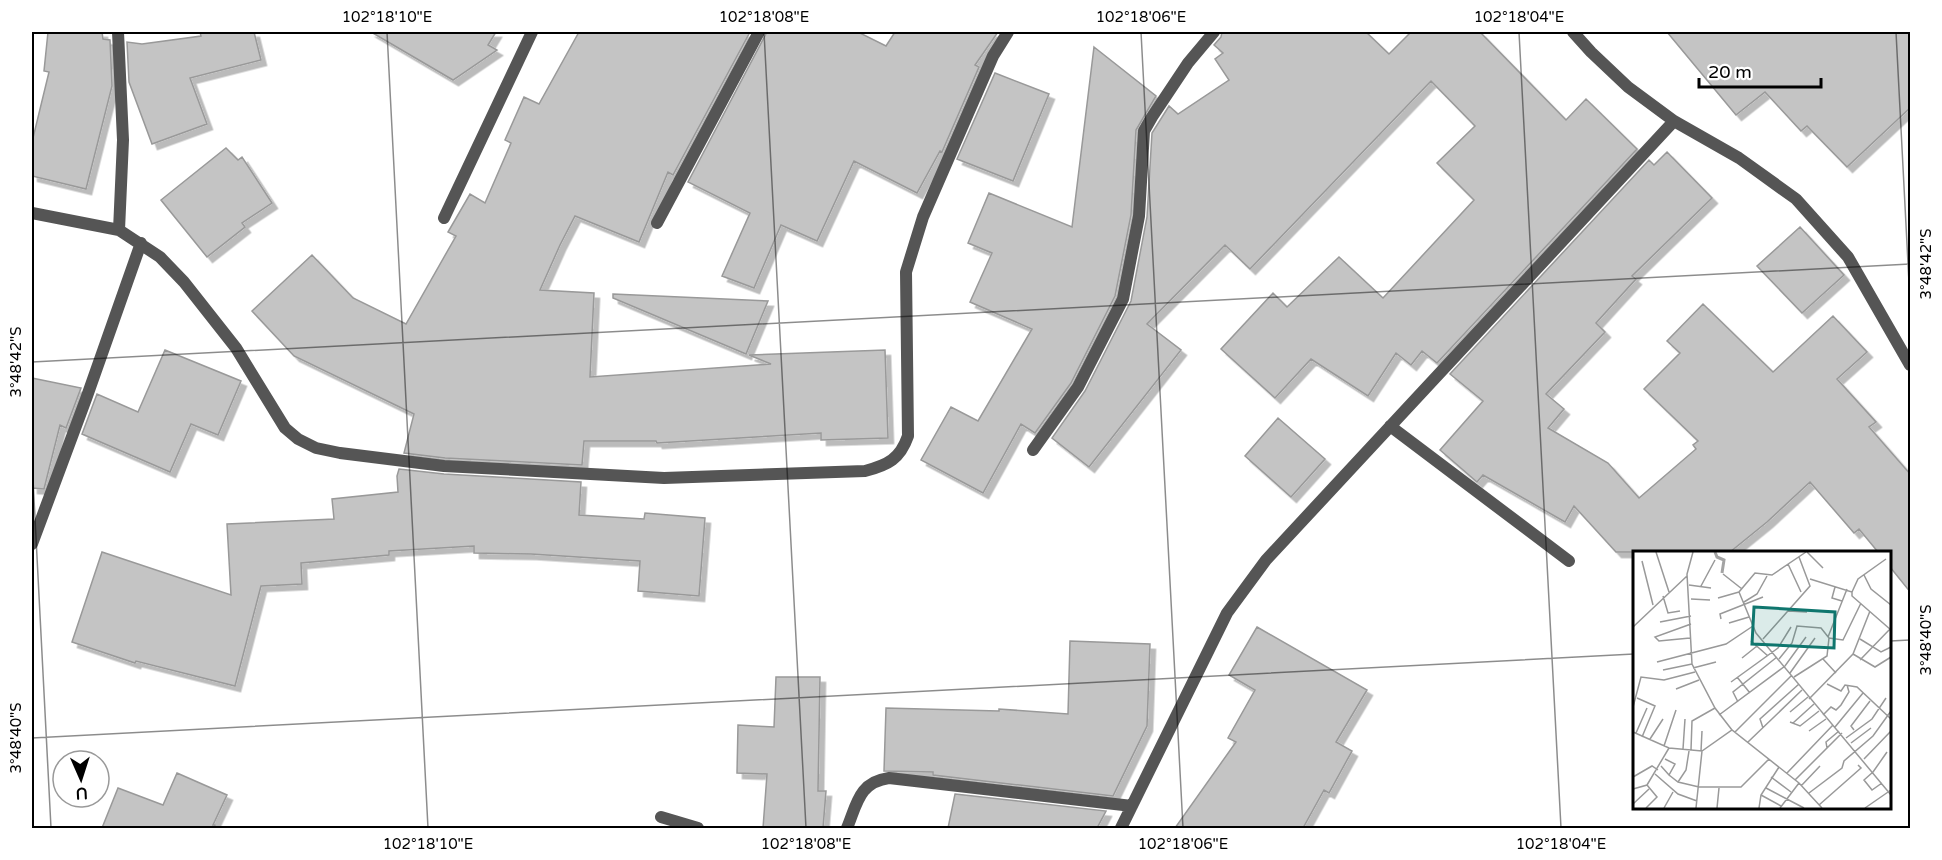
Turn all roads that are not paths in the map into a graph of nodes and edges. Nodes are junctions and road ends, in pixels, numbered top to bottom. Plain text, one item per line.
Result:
1 (118, 32) edge
2 (532, 32) edge
3 (759, 32) edge
4 (1008, 32) edge
5 (1214, 32) edge
6 (1573, 32) edge
7 (1674, 121) junction
8 (32, 213) edge
9 (444, 218) dead end
10 (657, 223) dead end
11 (119, 230) junction
12 (141, 243) junction
13 (1911, 365) edge
14 (1390, 426) junction
15 (1033, 450) dead end
16 (32, 544) edge
17 (1569, 561) dead end
18 (1132, 806) junction
19 (661, 817) dead end
20 (698, 828) edge
21 (848, 828) edge
22 (1121, 828) edge

1 - 11 street
2 - 9 street
3 - 10 street
4 - 12 street
5 - 15 street
6 - 7 street
7 - 13 street
7 - 14 street
8 - 11 street
11 - 12 street
12 - 16 street
14 - 17 street
14 - 18 street
18 - 21 street
18 - 22 street
19 - 20 street

